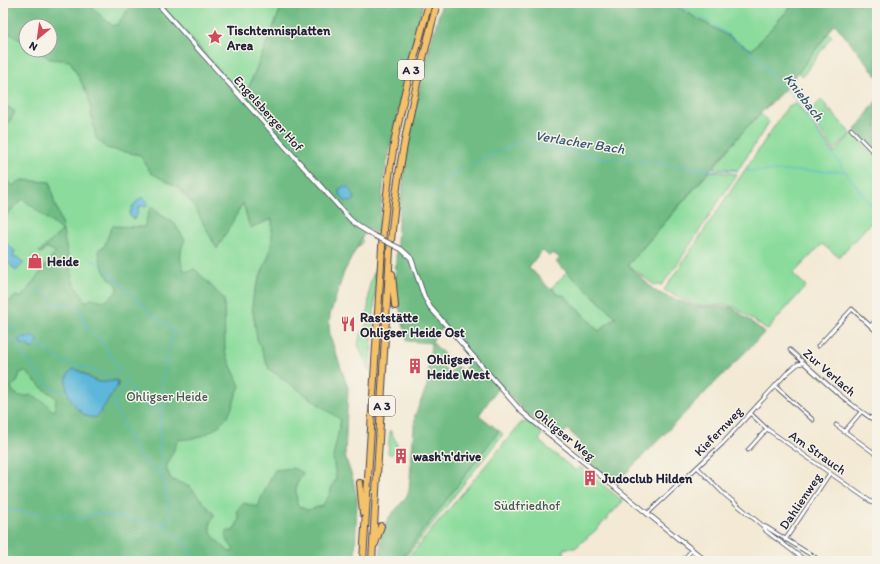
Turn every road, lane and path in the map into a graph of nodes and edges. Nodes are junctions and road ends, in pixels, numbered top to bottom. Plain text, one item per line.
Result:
1 (157, 3) edge
2 (429, 3) edge
3 (437, 3) edge
4 (851, 129) dead end
5 (877, 156) edge
6 (383, 230) junction
7 (401, 249) joint
8 (390, 250) junction
9 (378, 252) dead end
10 (395, 306) dead end
11 (877, 318) edge
12 (871, 326) junction
13 (877, 332) edge
14 (818, 346) dead end
15 (790, 350) dead end
16 (803, 363) junction
17 (775, 386) junction
18 (750, 412) junction
19 (860, 412) junction
20 (814, 420) dead end
21 (877, 422) edge
22 (836, 425) dead end
23 (767, 429) junction
24 (844, 432) junction
25 (748, 450) dead end
26 (877, 455) edge
27 (697, 467) junction
28 (830, 473) junction
29 (360, 483) dead end
30 (877, 506) edge
31 (647, 514) junction
32 (381, 526) dead end
33 (763, 526) junction
34 (365, 530) junction
35 (785, 540) junction
36 (692, 550) junction
37 (363, 561) edge
38 (372, 561) edge
39 (682, 561) edge
40 (706, 561) edge
41 (806, 561) edge
42 (821, 561) edge

1 - 7 street, Engelsberger Hof, bridge
2 - 6 highway, A 3
3 - 8 highway, A 3
4 - 5 street
6 - 9 highway
6 - 34 highway, A 3
7 - 31 street, Ohligser Weg
8 - 10 highway
8 - 38 highway, A 3
11 - 12 street
12 - 13 street
12 - 14 street
15 - 16 street, Zur Verlach
16 - 17 street, Kiefernweg
16 - 19 street, Zur Verlach
17 - 18 street, Kiefernweg
17 - 20 street
18 - 23 street, Am Strauch
18 - 27 street, Kiefernweg
19 - 21 street, Zur Verlach
19 - 24 street
22 - 24 street
23 - 25 street
23 - 28 street, Am Strauch
24 - 26 street
27 - 31 street, Kiefernweg
27 - 33 street
28 - 30 street, Am Strauch
28 - 35 street, Dahlienweg
29 - 34 highway
31 - 36 street, Ohligser Weg
32 - 38 highway
33 - 35 street
33 - 41 street
34 - 37 highway, A 3
35 - 42 street
36 - 39 street
36 - 40 street, Ohligser Weg

